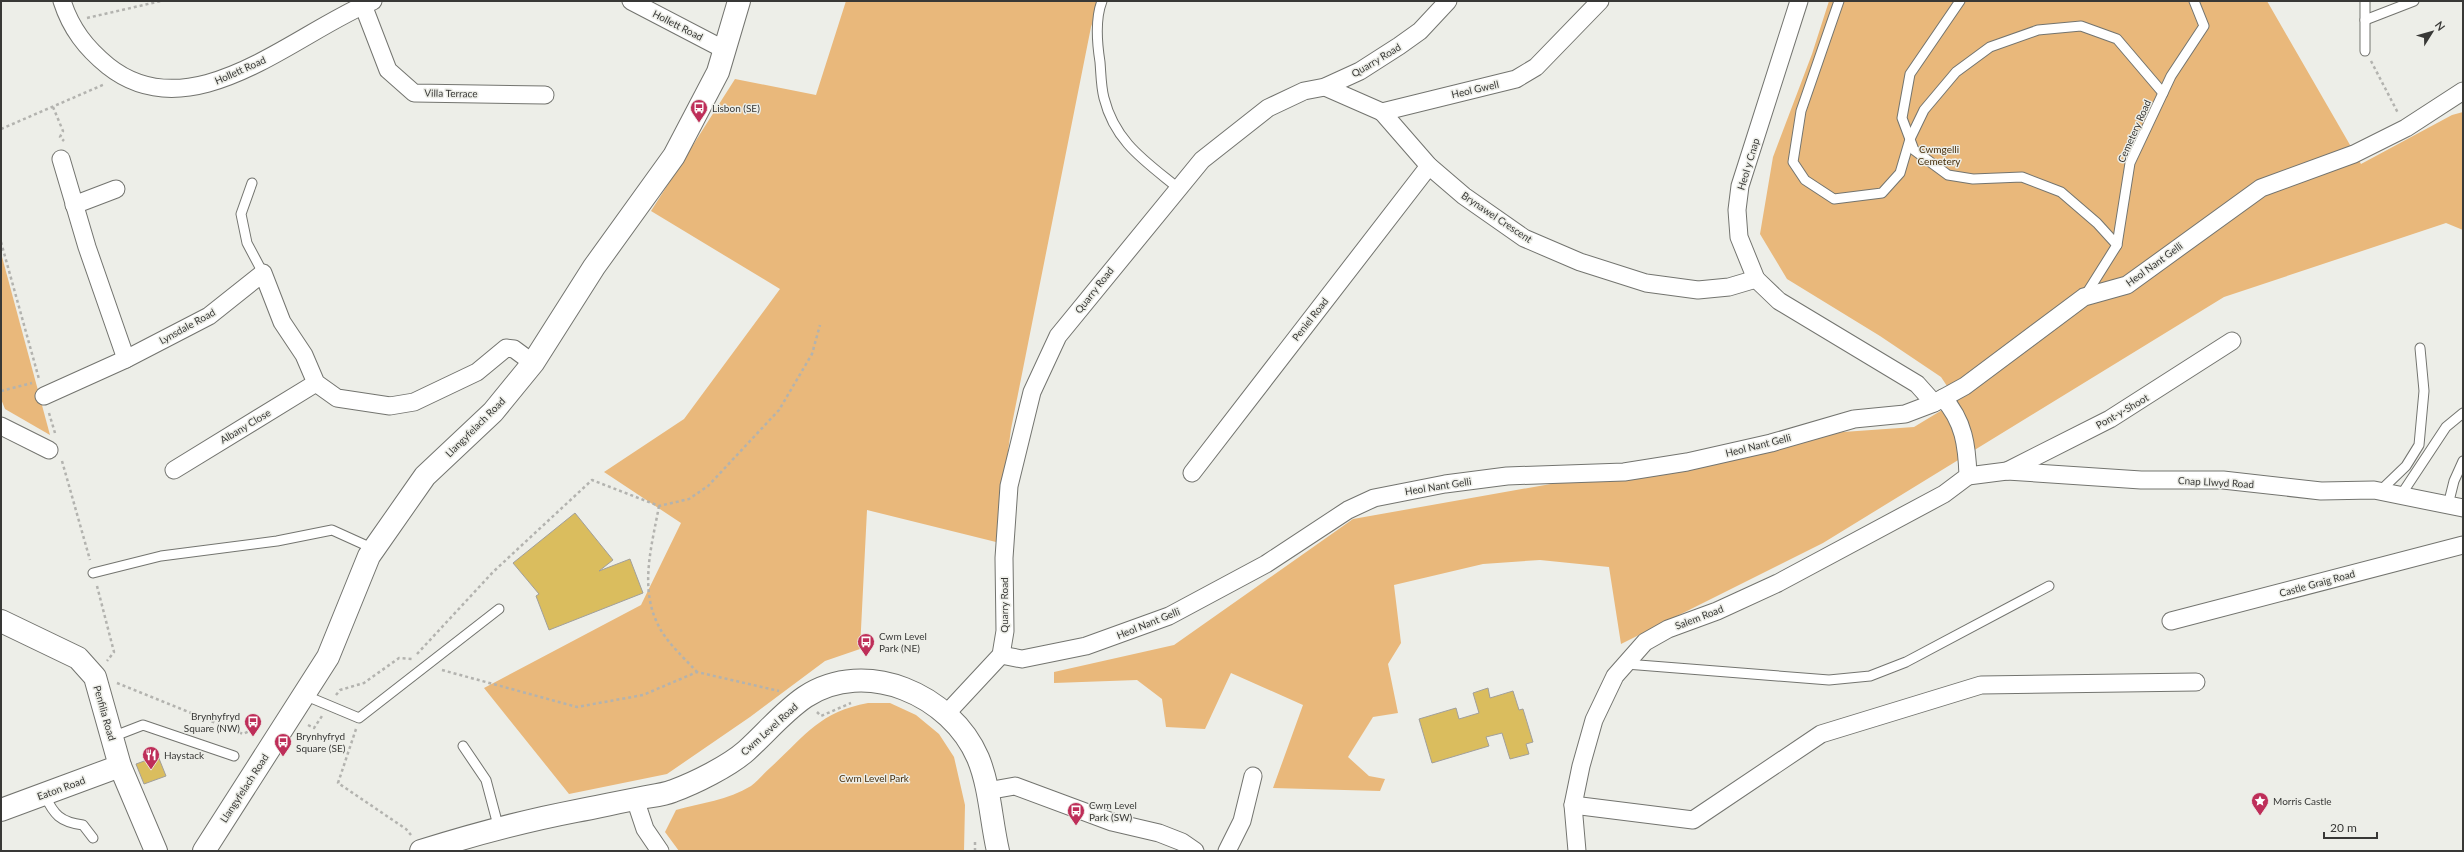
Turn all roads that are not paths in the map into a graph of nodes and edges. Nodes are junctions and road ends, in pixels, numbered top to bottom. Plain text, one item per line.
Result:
1 (62, 1) edge
2 (631, 1) edge
3 (739, 1) edge
4 (1102, 1) edge
5 (1448, 1) edge
6 (1600, 1) edge
7 (1799, 1) edge
8 (1839, 1) edge
9 (1960, 1) edge
10 (2194, 1) edge
11 (2365, 1) edge
12 (2414, 1) edge
13 (368, 3) edge
14 (2365, 20) junction
15 (725, 50) junction
16 (2365, 51) road end
17 (1325, 87) junction
18 (2463, 91) edge
19 (2163, 93) junction
20 (545, 95) dead end
21 (1382, 112) junction
22 (1910, 139) junction
23 (61, 159) road end
24 (1429, 166) junction
25 (252, 183) dead end
26 (1178, 188) junction
27 (116, 190) dead end
28 (74, 205) junction
29 (2117, 245) junction
30 (263, 273) junction
31 (1756, 279) junction
32 (2084, 297) junction
33 (2232, 342) dead end
34 (2420, 348) dead end
35 (126, 359) junction
36 (533, 364) junction
37 (316, 383) junction
38 (44, 396) road end
39 (1938, 401) junction
40 (2463, 413) edge
41 (1, 426) edge
42 (52, 444) road end
43 (2463, 461) edge
44 (174, 470) dead end
45 (2007, 471) junction
46 (1192, 473) dead end
47 (1964, 476) junction
48 (2380, 491) junction
49 (2401, 495) junction
50 (2455, 507) edge
51 (2463, 545) edge
52 (374, 549) junction
53 (93, 573) dead end
54 (2049, 586) dead end
55 (499, 609) dead end
56 (1, 621) edge
57 (2171, 621) dead end
58 (1001, 655) junction
59 (1626, 664) junction
60 (2196, 682) dead end
61 (304, 695) junction
62 (947, 713) junction
63 (112, 737) junction
64 (463, 746) dead end
65 (234, 756) dead end
66 (120, 766) junction
67 (1253, 776) dead end
68 (987, 791) junction
69 (44, 794) junction
70 (635, 799) junction
71 (1573, 805) junction
72 (1, 810) edge
73 (499, 830) junction
74 (93, 838) dead end
75 (156, 851) edge
76 (204, 851) edge
77 (421, 851) edge
78 (660, 851) edge
79 (998, 851) edge
80 (1195, 851) edge
81 (1227, 851) edge
82 (1577, 851) edge

1 - 13 street, Hollett Road
2 - 15 street, Hollett Road
3 - 15 street, Llangyfelach Road
4 - 26 lane
5 - 17 street, Quarry Road
6 - 21 street, Heol Gwell
7 - 31 street, Heol y Cnap
8 - 22 lane
9 - 22 lane
10 - 19 lane, Cemetery Road
11 - 14 lane
12 - 14 lane
13 - 20 street, Villa Terrace
14 - 16 lane
15 - 36 street, Llangyfelach Road
17 - 21 street
17 - 26 street, Quarry Road
18 - 32 street, Heol Nant Gelli
19 - 22 lane
19 - 29 lane, Cemetery Road
21 - 24 street, Brynawel Crescent
22 - 29 lane
23 - 28 street
24 - 31 street, Brynawel Crescent
24 - 46 street, Peniel Road
25 - 30 lane
26 - 58 street, Quarry Road
27 - 28 street
28 - 35 street
29 - 32 lane, Cemetery Road
30 - 35 street, Lynsdale Road
30 - 37 street
31 - 39 street, Heol y Cnap
32 - 39 street, Heol Nant Gelli
33 - 45 street, Pont-y-Shoot
34 - 48 lane
35 - 38 street, Lynsdale Road
36 - 37 street
36 - 52 street, Llangyfelach Road
37 - 44 street, Albany Close
39 - 47 street, Heol y Cnap
39 - 58 street, Heol Nant Gelli
40 - 49 lane
41 - 42 street
43 - 50 lane
45 - 47 street, Cnap Llwyd Road
45 - 48 street, Cnap Llwyd Road
47 - 59 street, Salem Road
48 - 49 street, Cnap Llwyd Road
49 - 50 street, Cnap Llwyd Road
51 - 57 street, Castle Graig Road
52 - 53 lane
52 - 61 street, Llangyfelach Road
54 - 59 lane
55 - 61 lane
56 - 63 street, Penfilia Road
58 - 62 street
59 - 71 street, Salem Road
60 - 71 street
61 - 76 street, Llangyfelach Road
62 - 68 street, Cwm Level Road
62 - 70 street, Cwm Level Road
63 - 65 lane
63 - 66 street, Penfilia Road
64 - 73 lane
66 - 69 street, Eaton Road
66 - 75 street, Penfilia Road
67 - 81 street
68 - 79 street, Cwm Level Road
68 - 80 street
69 - 72 street, Eaton Road
69 - 74 lane
70 - 73 street, Cwm Level Road
70 - 78 street
71 - 82 street, Salem Road
73 - 77 street, Cwm Level Road

